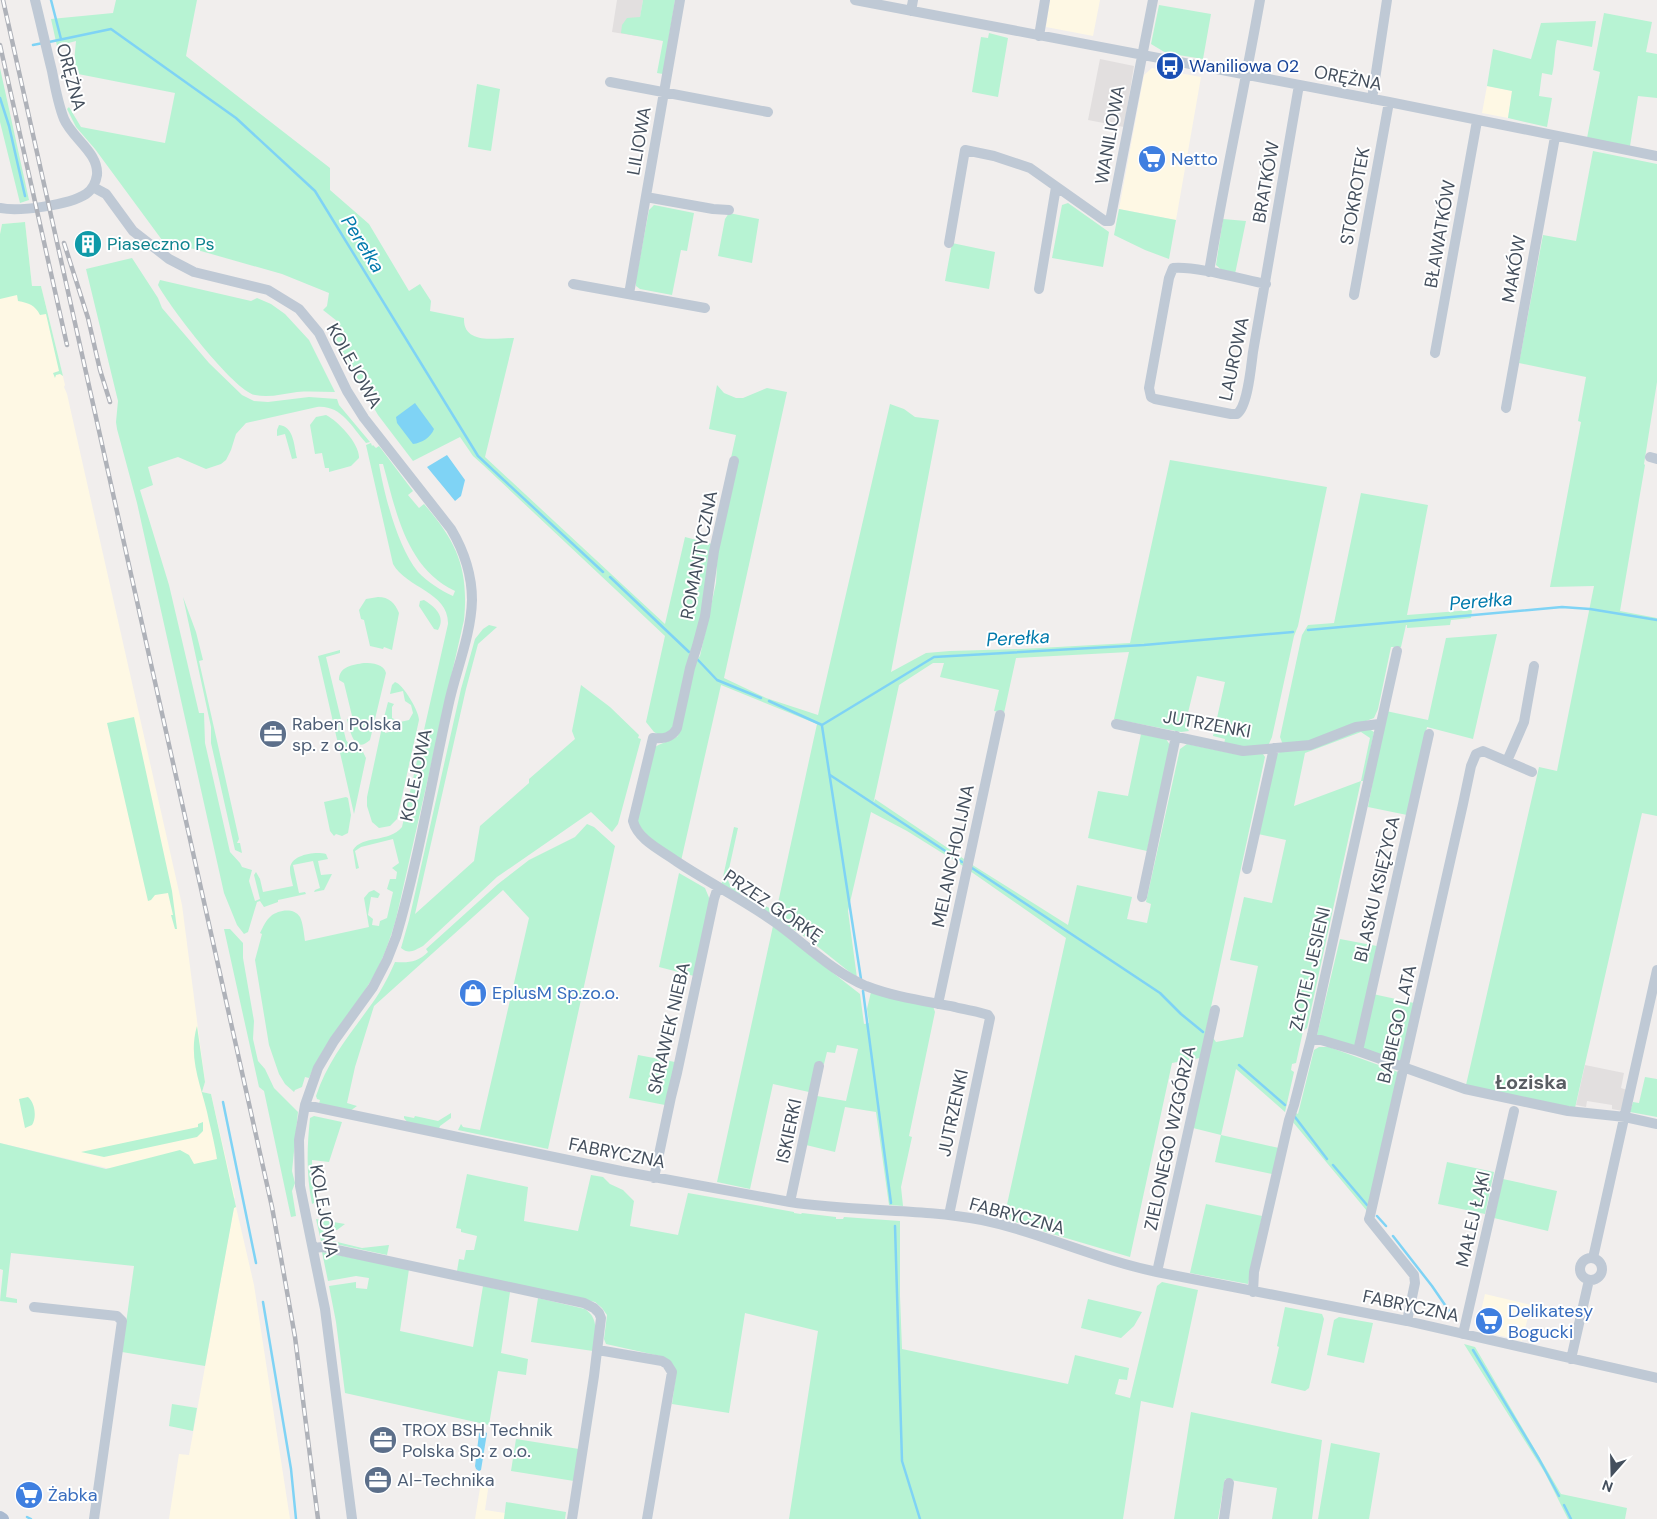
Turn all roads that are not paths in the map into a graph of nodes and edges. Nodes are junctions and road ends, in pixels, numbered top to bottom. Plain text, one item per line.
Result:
1 (36, 0) edge
2 (680, 0) edge
3 (855, 0) edge
4 (1045, 0) edge
5 (1153, 0) edge
6 (1260, 0) edge
7 (1387, 0) edge
8 (912, 5) edge
9 (1039, 36) junction
10 (1141, 55) junction
11 (1247, 75) junction
12 (610, 82) dead end
13 (1299, 85) junction
14 (664, 92) junction
15 (1372, 99) junction
16 (1388, 102) junction
17 (768, 112) dead end
18 (1478, 121) junction
19 (1555, 137) junction
20 (1657, 156) edge
21 (93, 187) junction
22 (1056, 187) junction
23 (646, 197) junction
24 (0, 208) edge
25 (729, 210) dead end
26 (949, 243) dead end
27 (1209, 272) junction
28 (573, 284) dead end
29 (1266, 284) junction
30 (1039, 289) dead end
31 (629, 294) junction
32 (1354, 295) dead end
33 (705, 308) dead end
34 (1435, 353) dead end
35 (1506, 408) dead end
36 (734, 461) dead end
37 (1397, 651) dead end
38 (1534, 666) dead end
39 (1000, 716) dead end
40 (1116, 724) dead end
41 (1380, 724) junction
42 (1429, 734) dead end
43 (1176, 736) junction
44 (652, 738) joint
45 (1274, 748) junction
46 (1507, 761) junction
47 (1532, 772) dead end
48 (1247, 869) dead end
49 (718, 887) junction
50 (1142, 897) dead end
51 (1657, 970) edge
52 (938, 1004) junction
53 (1215, 1010) dead end
54 (990, 1018) joint
55 (1311, 1040) junction
56 (1358, 1051) junction
57 (819, 1066) dead end
58 (1404, 1068) junction
59 (305, 1105) junction
60 (1514, 1111) dead end
61 (1625, 1117) junction
62 (1657, 1124) edge
63 (654, 1178) junction
64 (790, 1202) junction
65 (949, 1215) junction
66 (313, 1248) junction
67 (1593, 1258) junction
68 (1157, 1272) junction
69 (1588, 1280) junction
70 (1253, 1292) junction
71 (34, 1307) dead end
72 (1407, 1321) junction
73 (1463, 1334) junction
74 (598, 1350) junction
75 (1572, 1359) junction
76 (1657, 1378) edge
77 (1229, 1483) dead end
78 (0, 1517) edge
79 (3, 1519) edge
80 (94, 1519) edge
81 (352, 1519) edge
82 (572, 1519) edge
83 (647, 1519) edge
84 (1224, 1519) edge

1 - 21 street, ORĘŻNA
2 - 14 street, LILIOWA
3 - 8 street, ORĘŻNA
4 - 9 street
5 - 10 street, WANILIOWA
6 - 11 street
7 - 15 street
8 - 9 street, ORĘŻNA
9 - 10 street, ORĘŻNA
10 - 11 street, ORĘŻNA
10 - 22 street, WANILIOWA
11 - 13 street, ORĘŻNA
11 - 27 street
12 - 14 street, LILIOWA
13 - 15 street, ORĘŻNA
13 - 29 street, BRATKÓW
14 - 17 street
14 - 23 street, LILIOWA
15 - 16 street, ORĘŻNA
16 - 18 street, ORĘŻNA
16 - 32 street, STOKROTEK
18 - 19 street, ORĘŻNA
18 - 34 street, BŁAWATKÓW
19 - 20 street, ORĘŻNA
19 - 35 street, MAKÓW
21 - 24 street
21 - 59 street, KOLEJOWA
22 - 26 street
22 - 30 street
23 - 25 street, LILIOWA
23 - 31 street, LILIOWA
27 - 29 street
27 - 29 street, LAUROWA
28 - 31 street
31 - 33 street
36 - 44 street, ROMANTYCZNA
37 - 41 street, ZŁOTEJ JESIENI
38 - 46 street
39 - 52 street, MELANCHOLIJNA
40 - 43 street, JUTRZENKI
41 - 45 street, JUTRZENKI
41 - 55 street, ZŁOTEJ JESIENI
42 - 56 street, BLASKU KSIĘŻYCA
43 - 45 street, JUTRZENKI
43 - 50 street
44 - 49 street, PRZEZ GÓRKĘ
45 - 48 street
46 - 47 street, BABIEGO LATA
46 - 58 street, BABIEGO LATA
49 - 52 street, PRZEZ GÓRKĘ
49 - 63 street, SKRAWEK NIEBA
51 - 61 street
52 - 54 street, PRZEZ GÓRKĘ
53 - 68 street, ZIELONEGO WZGÓRZA
54 - 65 street, JUTRZENKI
55 - 56 street
55 - 70 street, ZŁOTEJ JESIENI
56 - 58 street
57 - 64 street, ISKIERKI
58 - 61 street
58 - 72 street, BABIEGO LATA
59 - 63 street, FABRYCZNA
59 - 66 street, KOLEJOWA
60 - 73 street, MAŁEJ ŁĄKI
61 - 62 street
61 - 67 street
63 - 64 street, FABRYCZNA
64 - 65 street, FABRYCZNA
65 - 68 street, FABRYCZNA
66 - 74 street
66 - 81 street, KOLEJOWA
67 - 69 street
67 - 69 street
68 - 70 street, FABRYCZNA
69 - 75 street
70 - 72 street, FABRYCZNA
71 - 80 street
72 - 73 street, FABRYCZNA
73 - 75 street, FABRYCZNA
74 - 82 street
74 - 83 street
75 - 76 street, FABRYCZNA
77 - 84 street
78 - 79 main road

